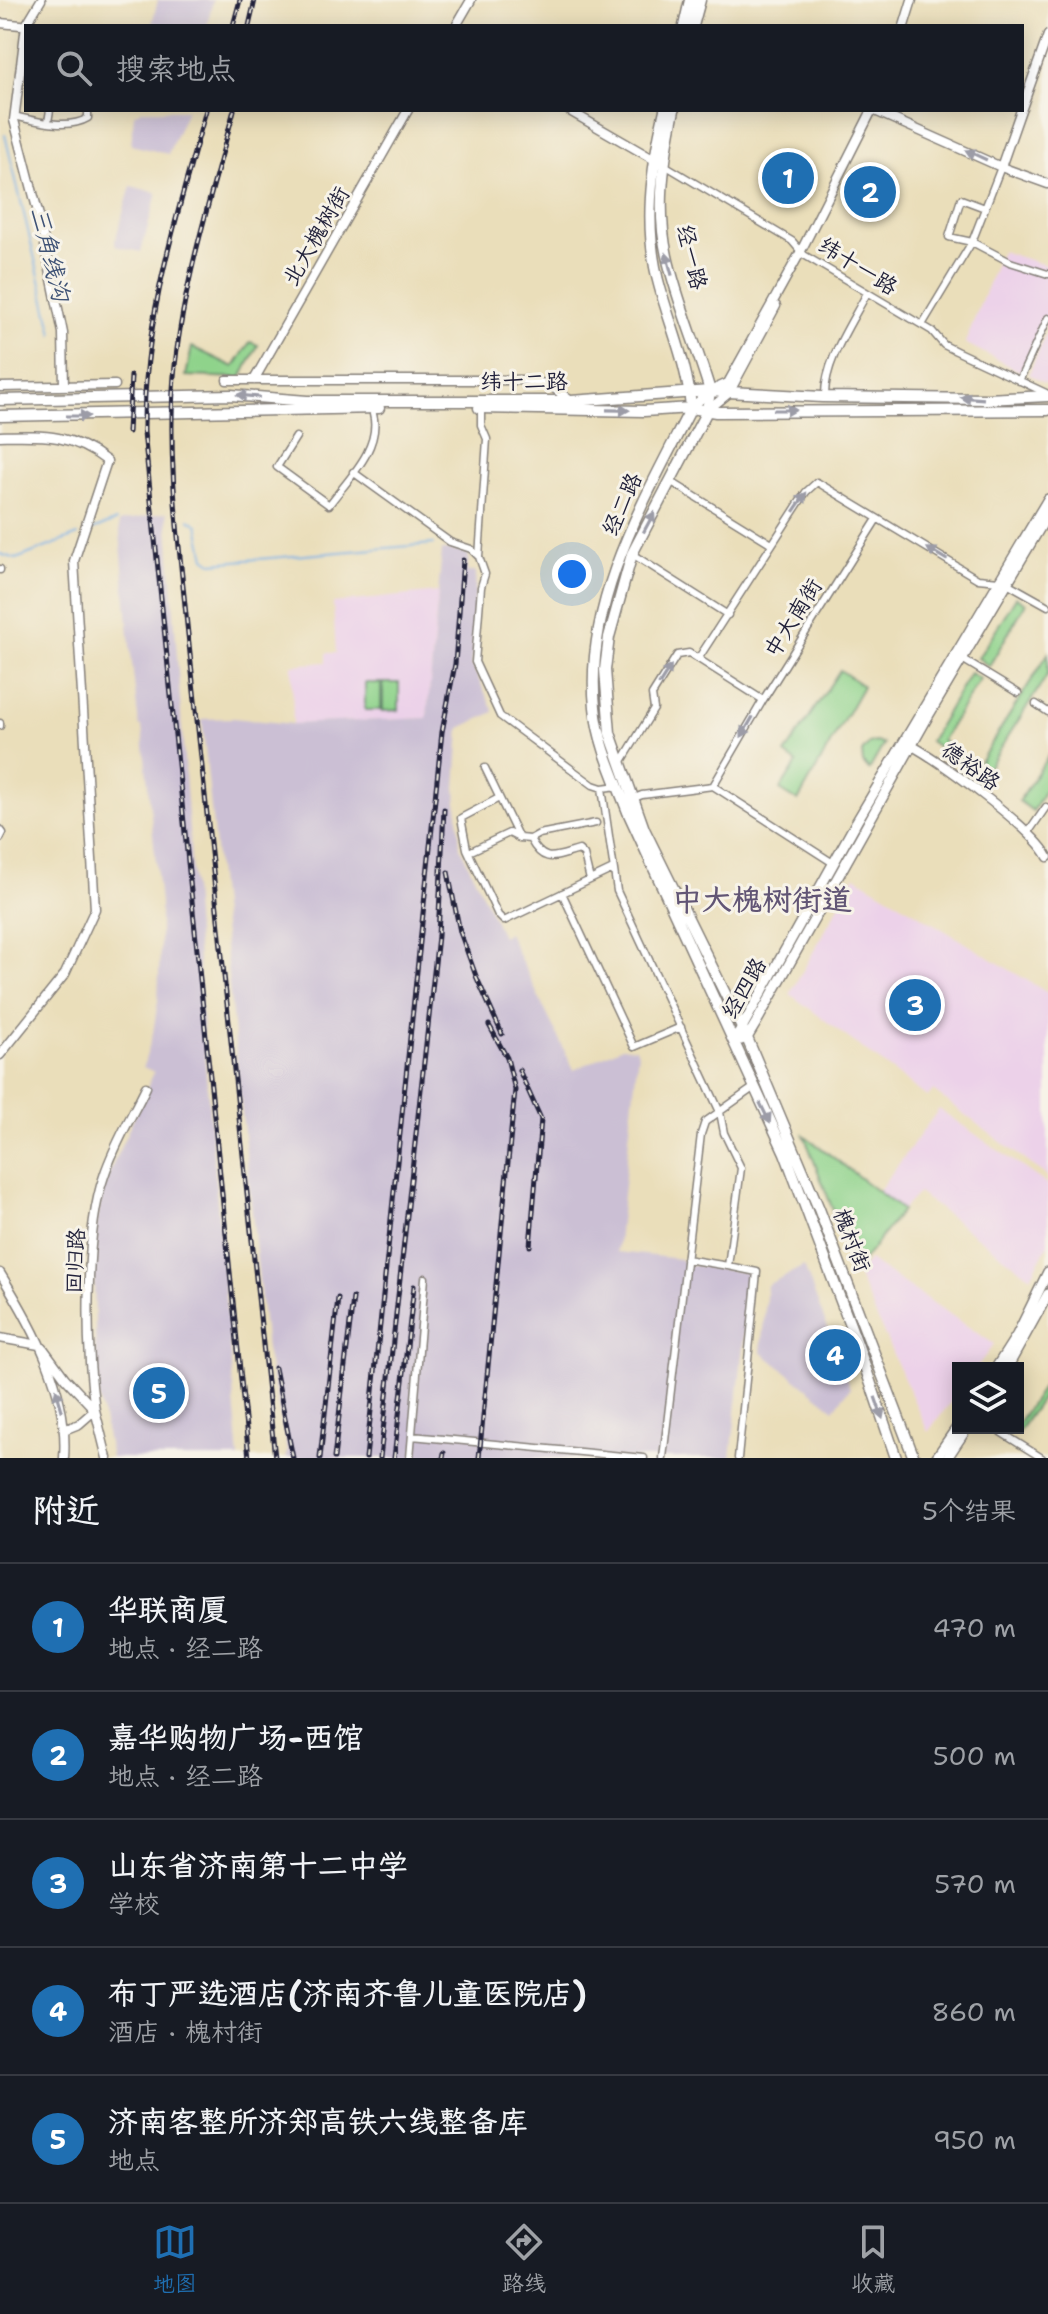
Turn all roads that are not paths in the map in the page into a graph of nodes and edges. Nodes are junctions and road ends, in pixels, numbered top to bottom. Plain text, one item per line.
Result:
1 (41, 0) edge
2 (471, 0) edge
3 (690, 0) edge
4 (700, 0) edge
5 (910, 0) edge
6 (0, 23) edge
7 (29, 24) edge
8 (457, 24) edge
9 (684, 24) edge
10 (694, 24) edge
11 (902, 24) edge
12 (24, 26) edge
13 (1048, 35) edge
14 (1046, 47) edge
15 (24, 52) edge
16 (1024, 104) edge
17 (50, 112) edge
18 (88, 112) edge
19 (407, 112) edge
20 (571, 112) edge
21 (665, 112) edge
22 (673, 112) edge
23 (873, 112) edge
24 (878, 112) edge
25 (1021, 112) edge
26 (14, 116) junction
27 (48, 122) junction
28 (658, 162) junction
29 (1001, 167) junction
30 (1048, 184) edge
31 (985, 208) junction
32 (972, 242) junction
33 (803, 253) junction
34 (1048, 274) edge
35 (867, 293) junction
36 (1048, 318) edge
37 (922, 325) junction
38 (227, 380) dead end
39 (254, 380) junction
40 (1019, 381) junction
41 (115, 385) dead end
42 (64, 386) junction
43 (0, 387) edge
44 (710, 391) junction
45 (690, 392) junction
46 (729, 393) junction
47 (1048, 395) edge
48 (825, 397) junction
49 (0, 400) edge
50 (571, 401) junction
51 (481, 408) junction
52 (691, 408) junction
53 (1048, 410) edge
54 (707, 411) junction
55 (373, 414) dead end
56 (0, 416) edge
57 (0, 436) edge
58 (296, 437) dead end
59 (353, 472) junction
60 (670, 481) junction
61 (1048, 499) edge
62 (1048, 514) edge
63 (877, 519) junction
64 (772, 544) junction
65 (632, 554) junction
66 (479, 557) junction
67 (1003, 582) junction
68 (1048, 606) edge
69 (728, 615) junction
70 (698, 659) junction
71 (962, 659) junction
72 (1018, 693) dead end
73 (763, 700) junction
74 (1036, 704) dead end
75 (1048, 712) edge
76 (907, 743) junction
77 (620, 765) junction
78 (485, 768) dead end
79 (618, 786) junction
80 (713, 786) junction
81 (602, 788) junction
82 (499, 798) junction
83 (632, 799) junction
84 (1046, 807) dead end
85 (596, 823) dead end
86 (0, 829) edge
87 (1028, 833) junction
88 (519, 838) junction
89 (0, 839) edge
90 (530, 839) junction
91 (469, 852) junction
92 (1048, 857) edge
93 (833, 863) junction
94 (613, 869) junction
95 (590, 880) junction
96 (562, 893) junction
97 (681, 1027) junction
98 (745, 1032) junction
99 (734, 1042) junction
100 (0, 1055) edge
101 (146, 1087) dead end
102 (753, 1088) junction
103 (720, 1112) junction
104 (686, 1259) junction
105 (728, 1266) junction
106 (1048, 1272) edge
107 (0, 1273) edge
108 (425, 1278) dead end
109 (1048, 1294) edge
110 (0, 1338) edge
111 (39, 1345) junction
112 (1000, 1362) edge
113 (1010, 1362) edge
114 (95, 1410) junction
115 (64, 1430) junction
116 (952, 1434) edge
117 (963, 1434) edge
118 (1004, 1434) edge
119 (412, 1436) junction
120 (64, 1458) edge
121 (107, 1458) edge
122 (410, 1458) edge
123 (644, 1458) edge
124 (663, 1458) edge
125 (738, 1458) edge
126 (896, 1458) edge
127 (914, 1458) edge
128 (936, 1458) edge
129 (947, 1458) edge
130 (1042, 1458) edge

1 - 7 street
2 - 8 street
3 - 9 main road
4 - 10 main road
5 - 11 street
6 - 12 street
13 - 14 street
14 - 16 street
15 - 26 street
17 - 27 street
18 - 27 street
19 - 39 street, 北大槐树街
20 - 28 street
21 - 28 main road, 经一路
22 - 28 main road, 经一路
23 - 33 street, 经二路
29 -> 24 street
25 - 29 street
26 - 27 street
26 - 42 street
28 - 33 street, 纬十一路
44 -> 28 main road, 经一路
28 - 45 main road, 经一路
29 - 30 street
29 - 31 street
31 - 32 street
31 - 32 street
32 - 34 street
32 - 37 street
33 - 35 street, 纬十一路
33 - 44 street, 经二路
33 - 46 street, 经二路
35 - 37 street, 纬十一路
35 - 48 street
36 - 40 street
37 - 40 street, 纬十一路
38 - 39 street
39 - 50 street
40 - 47 street, 纬十一路
41 - 42 street
42 - 43 street
44 - 45 main road, 纬十二路
44 - 46 main road, 纬十二路
44 - 52 street, 经二路
44 - 54 main road, 经一路
45 - 50 main road, 纬十二路
45 - 52 main road, 经一路
46 - 48 main road, 纬十二路
46 - 54 street, 经二路
47 -> 48 main road, 纬十二路
50 -> 49 main road, 纬十二路
51 -> 52 main road, 纬十二路
56 -> 51 main road, 纬十二路
51 - 66 street
52 - 54 main road, 纬十二路
52 - 79 main road, 经二路
54 -> 53 main road, 纬十二路
54 - 60 main road, 经二路
55 - 59 street
57 - 100 street
58 - 59 street
59 - 66 street
60 - 64 street
65 -> 60 main road, 经二路
61 - 67 main road, 经四路
62 - 67 main road, 经四路
64 -> 63 street
67 -> 63 street
63 - 73 street, 中大南街
64 - 69 street
65 - 69 street
65 - 77 main road, 经二路
66 - 81 street
67 - 68 street
67 - 71 main road, 经四路
67 - 76 main road, 经四路
69 - 70 street
70 - 73 street
77 -> 70 street
71 - 72 street
71 - 76 main road, 经四路
73 -> 80 street, 中大南街
74 - 75 street
76 - 87 street, 德裕路
76 - 93 main road, 经四路
76 - 98 main road, 经四路
77 - 83 main road, 经二路
78 - 82 street
79 - 81 street
79 - 99 main road, 经二路
80 - 83 street
80 - 93 street
81 - 94 street
82 - 88 street
82 - 91 street
83 - 98 main road, 经二路
84 - 87 street
85 - 90 street
86 - 89 street
87 - 92 street, 德裕路
88 - 90 street
88 - 91 street
90 - 95 street
91 - 96 street
93 - 98 main road, 经四路
94 - 95 street
94 - 97 street
95 - 96 street
96 - 97 street
97 - 103 street
98 - 99 main road, 经四路
98 - 127 main road, 槐村街
99 - 102 main road, 槐村街
101 - 114 street, 回归路
102 - 103 street
102 -> 126 main road, 槐村街
103 - 104 street
103 - 105 street
104 - 105 street
104 - 124 street
105 - 125 street
106 - 112 main road
107 - 111 street
108 - 119 street
109 - 113 main road
110 - 111 street
111 - 114 street
115 -> 111 street
114 - 115 street
114 - 121 street, 回归路
115 - 120 street
116 - 128 main road
117 - 129 main road
118 - 130 street
119 - 122 street
119 - 123 street

